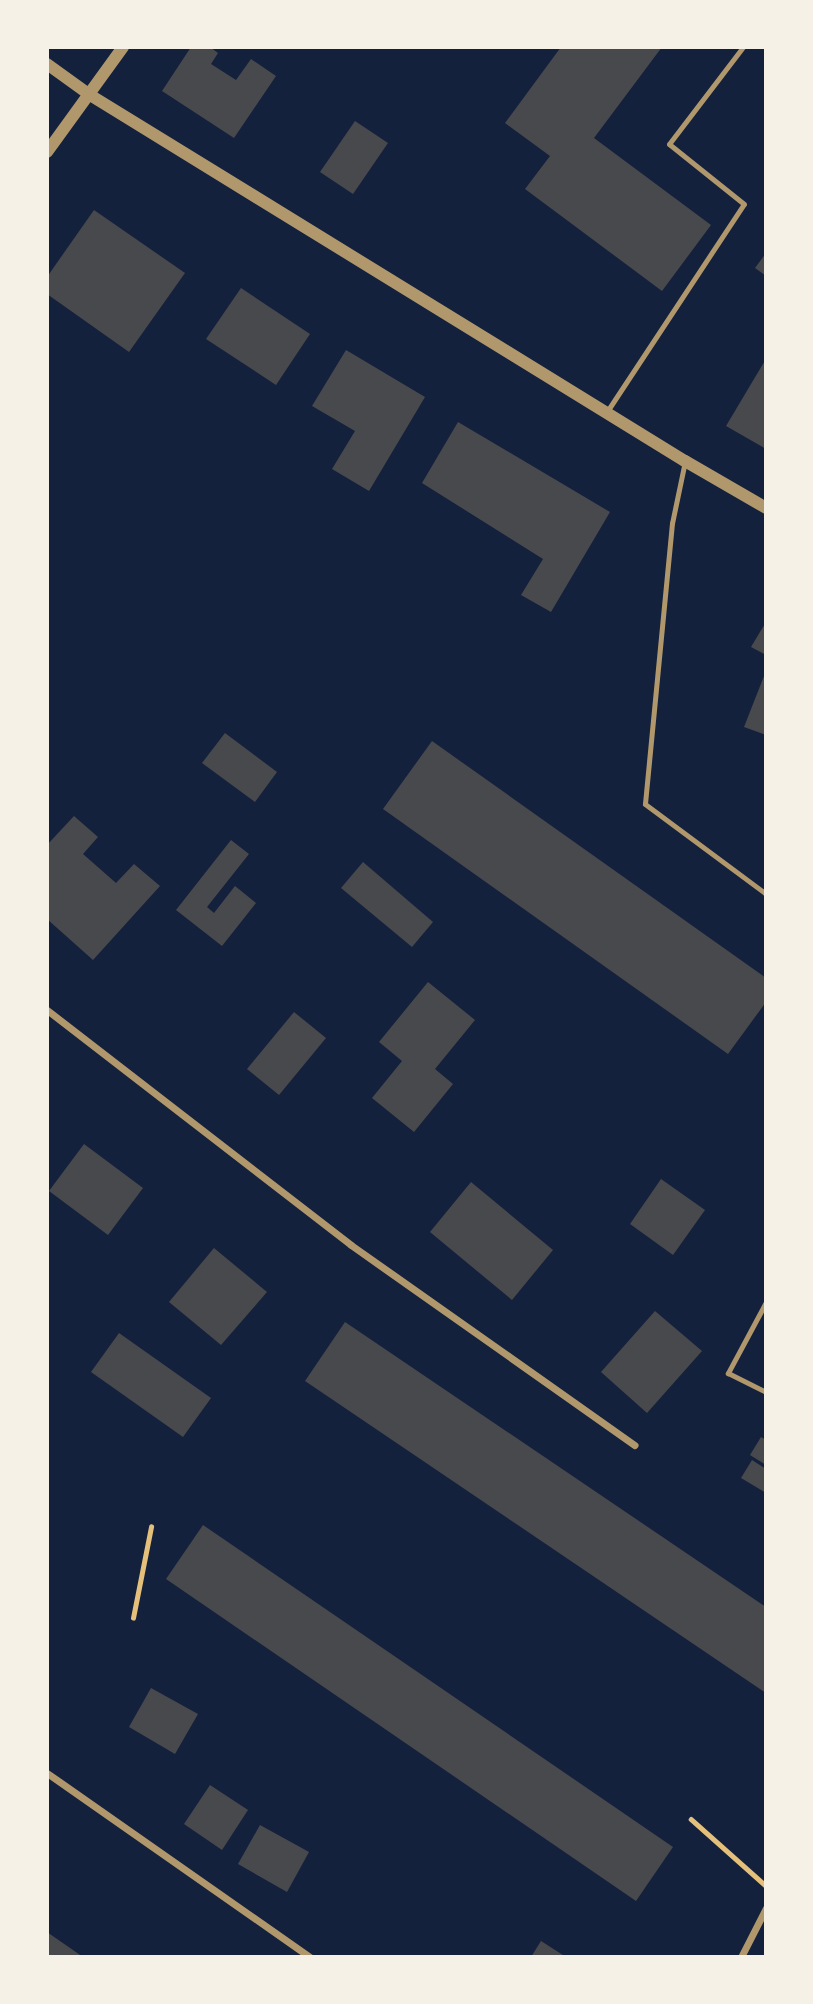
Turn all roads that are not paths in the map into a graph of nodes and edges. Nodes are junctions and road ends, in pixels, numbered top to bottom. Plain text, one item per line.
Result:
1 (124, 47) edge
2 (743, 47) edge
3 (47, 64) edge
4 (90, 94) junction
5 (47, 152) edge
6 (606, 413) junction
7 (685, 461) junction
8 (766, 508) edge
9 (766, 894) edge
10 (47, 1010) edge
11 (766, 1302) edge
12 (766, 1392) edge
13 (634, 1444) dead end
14 (47, 1773) edge
15 (766, 1908) edge
16 (310, 1957) edge
17 (741, 1957) edge

1 - 4 street
2 - 6 lane
3 - 4 street
4 - 5 street
4 - 6 street
6 - 7 street
7 - 8 street
7 - 9 lane
10 - 13 street
11 - 12 lane
14 - 16 street
15 - 17 street

